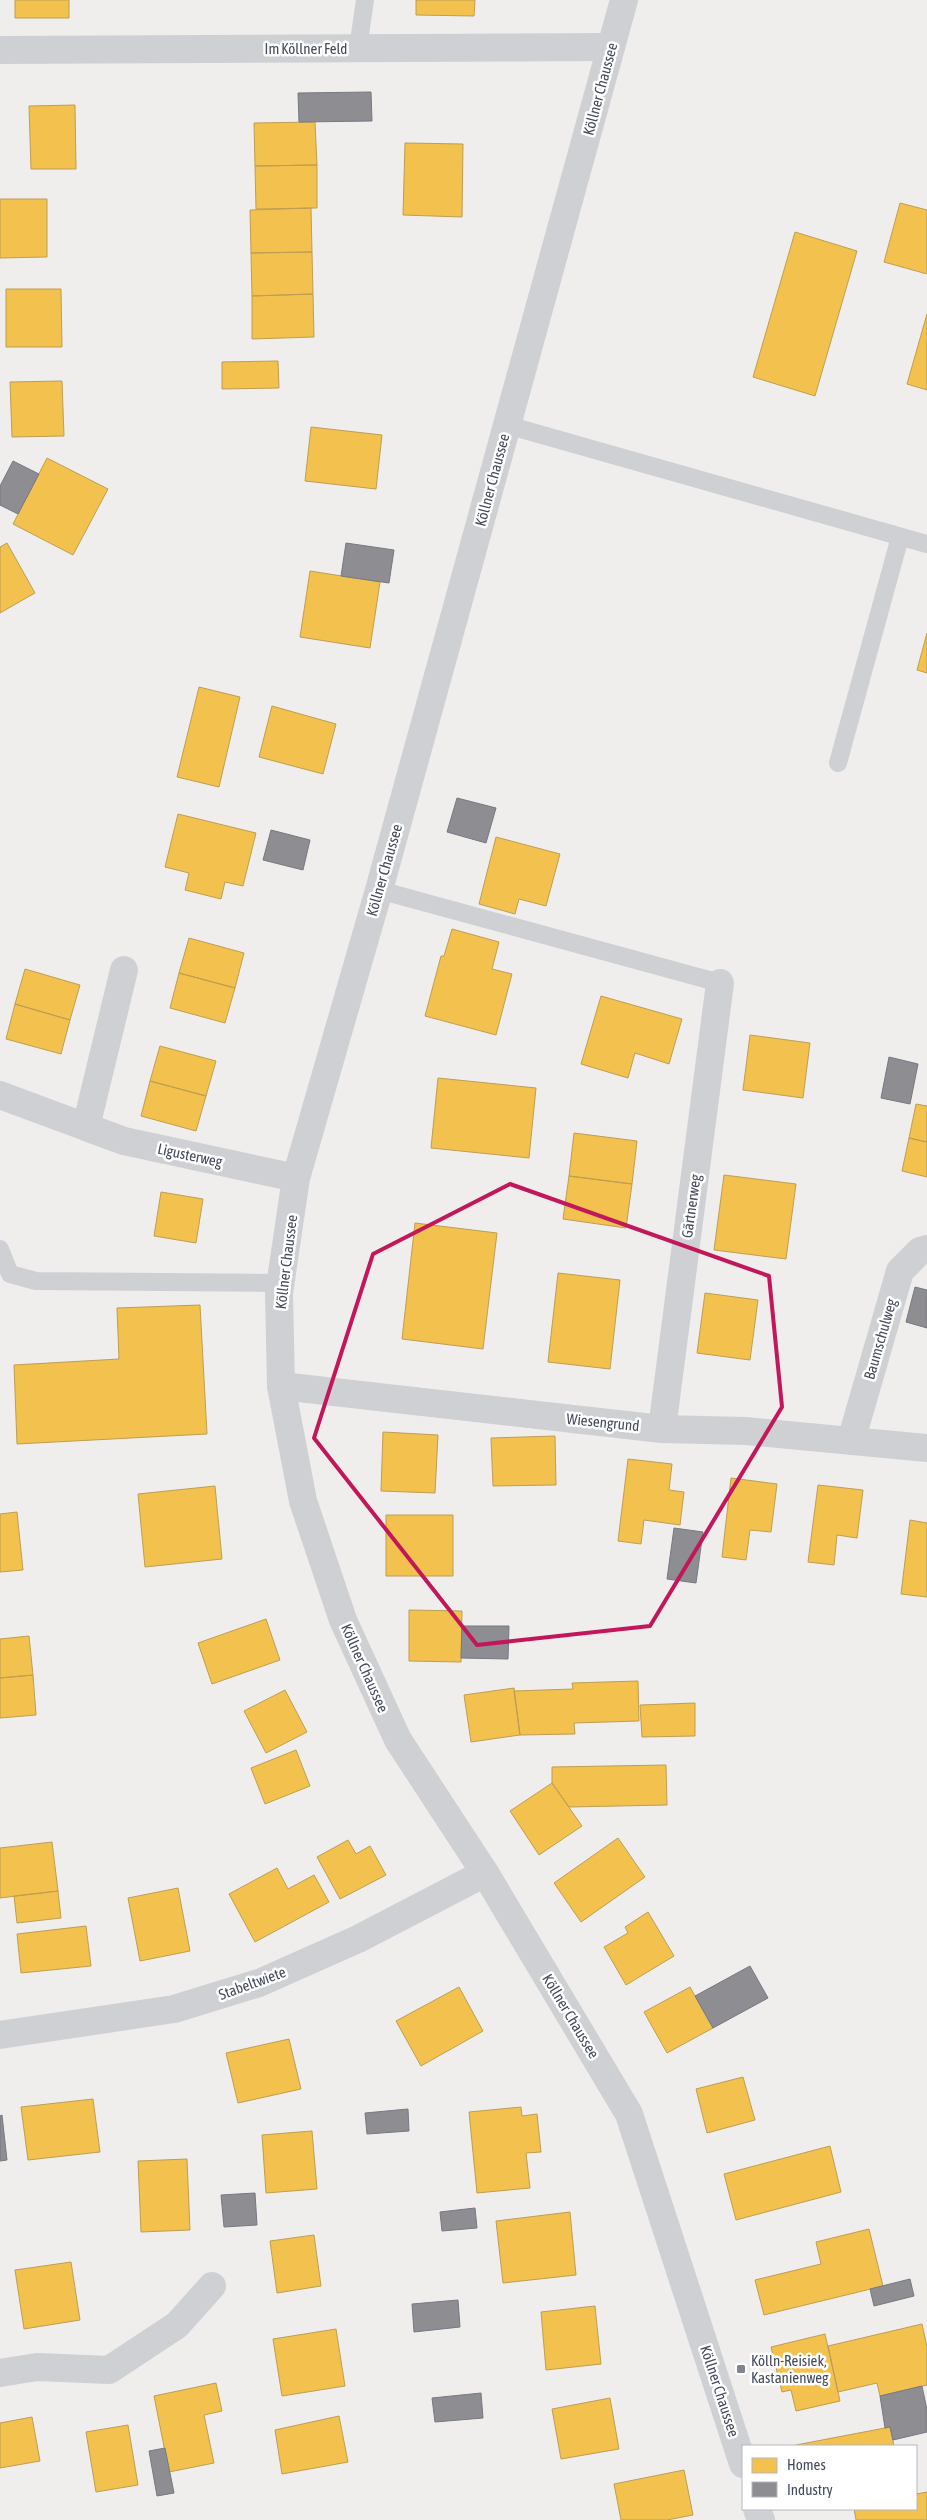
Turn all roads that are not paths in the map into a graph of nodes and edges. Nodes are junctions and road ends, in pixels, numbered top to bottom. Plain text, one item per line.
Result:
1 (365, 0) edge
2 (624, 0) edge
3 (611, 47) junction
4 (358, 48) junction
5 (0, 50) edge
6 (507, 425) junction
7 (900, 537) junction
8 (927, 544) edge
9 (838, 763) dead end
10 (379, 890) junction
11 (124, 970) dead end
12 (720, 984) joint
13 (0, 1095) edge
14 (86, 1127) junction
15 (296, 1178) junction
16 (0, 1249) edge
17 (927, 1249) edge
18 (281, 1283) junction
19 (280, 1386) junction
20 (662, 1429) junction
21 (851, 1441) junction
22 (927, 1448) edge
23 (485, 1873) junction
24 (0, 2035) edge
25 (212, 2286) dead end
26 (0, 2373) edge
27 (742, 2461) edge

1 - 4 lane
2 - 3 street, Köllner Chaussee
3 - 4 street, Im Köllner Feld
3 - 6 street, Köllner Chaussee
4 - 5 street, Im Köllner Feld
6 - 7 lane
6 - 10 street, Köllner Chaussee
7 - 8 lane
7 - 9 lane
10 - 12 lane
10 - 15 street, Köllner Chaussee
11 - 14 street
12 - 20 street, Gärtnerweg
13 - 14 street, Ligusterweg
14 - 15 street, Ligusterweg
15 - 18 street, Köllner Chaussee
16 - 18 lane
17 - 21 street, Baumschulweg
18 - 19 street, Köllner Chaussee
19 - 20 street, Wiesengrund
19 - 23 street, Köllner Chaussee
20 - 21 street, Wiesengrund
21 - 22 street, Wiesengrund
23 - 24 street, Stabeltwiete
23 - 27 street, Köllner Chaussee
25 - 26 street

